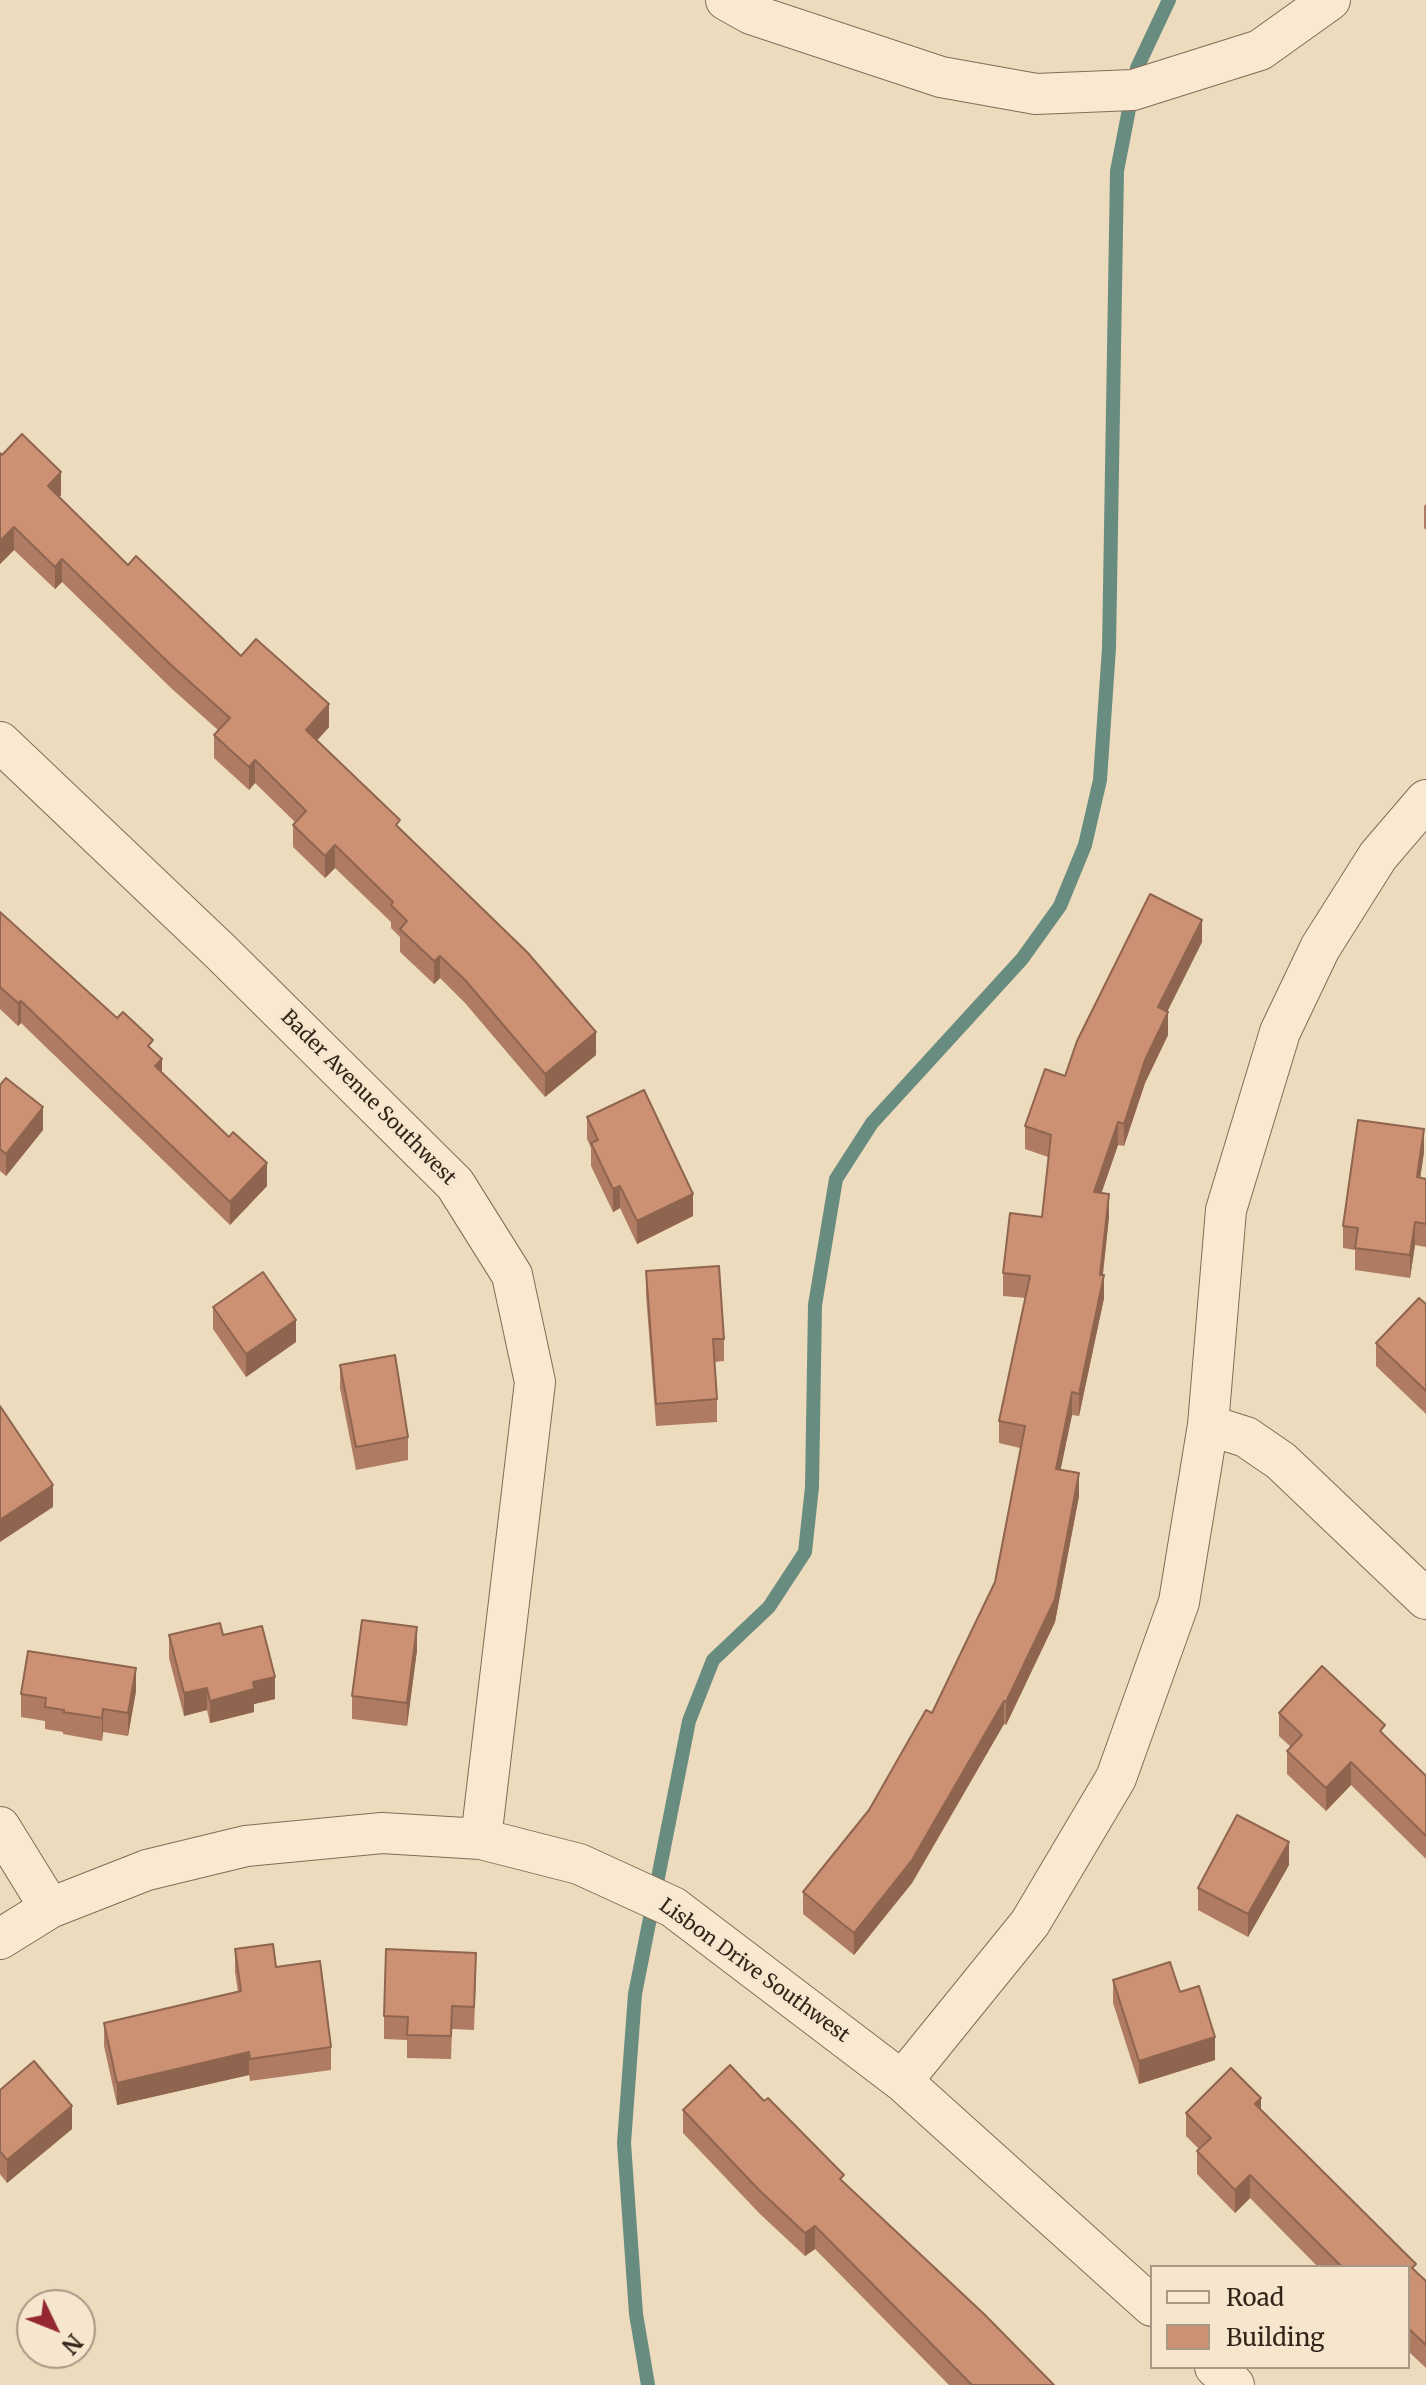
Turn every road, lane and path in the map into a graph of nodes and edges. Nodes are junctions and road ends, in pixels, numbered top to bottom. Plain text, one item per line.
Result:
1 (726, 0) edge
2 (1330, 0) edge
3 (0, 742) edge
4 (1426, 800) edge
5 (1208, 1425) junction
6 (1426, 1599) edge
7 (0, 1827) edge
8 (481, 1839) junction
9 (50, 1908) junction
10 (0, 1939) edge
11 (902, 2081) junction
12 (1150, 2304) edge
13 (1217, 2369) edge
14 (1234, 2385) edge

1 - 2 street
3 - 8 street, Bader Avenue Southwest
4 - 5 street
5 - 6 street
5 - 11 street
7 - 9 street
8 - 9 street, Lisbon Drive Southwest
8 - 11 street, Lisbon Drive Southwest
9 - 10 street, Lisbon Drive Southwest
11 - 12 street, Lisbon Drive Southwest
13 - 14 street

